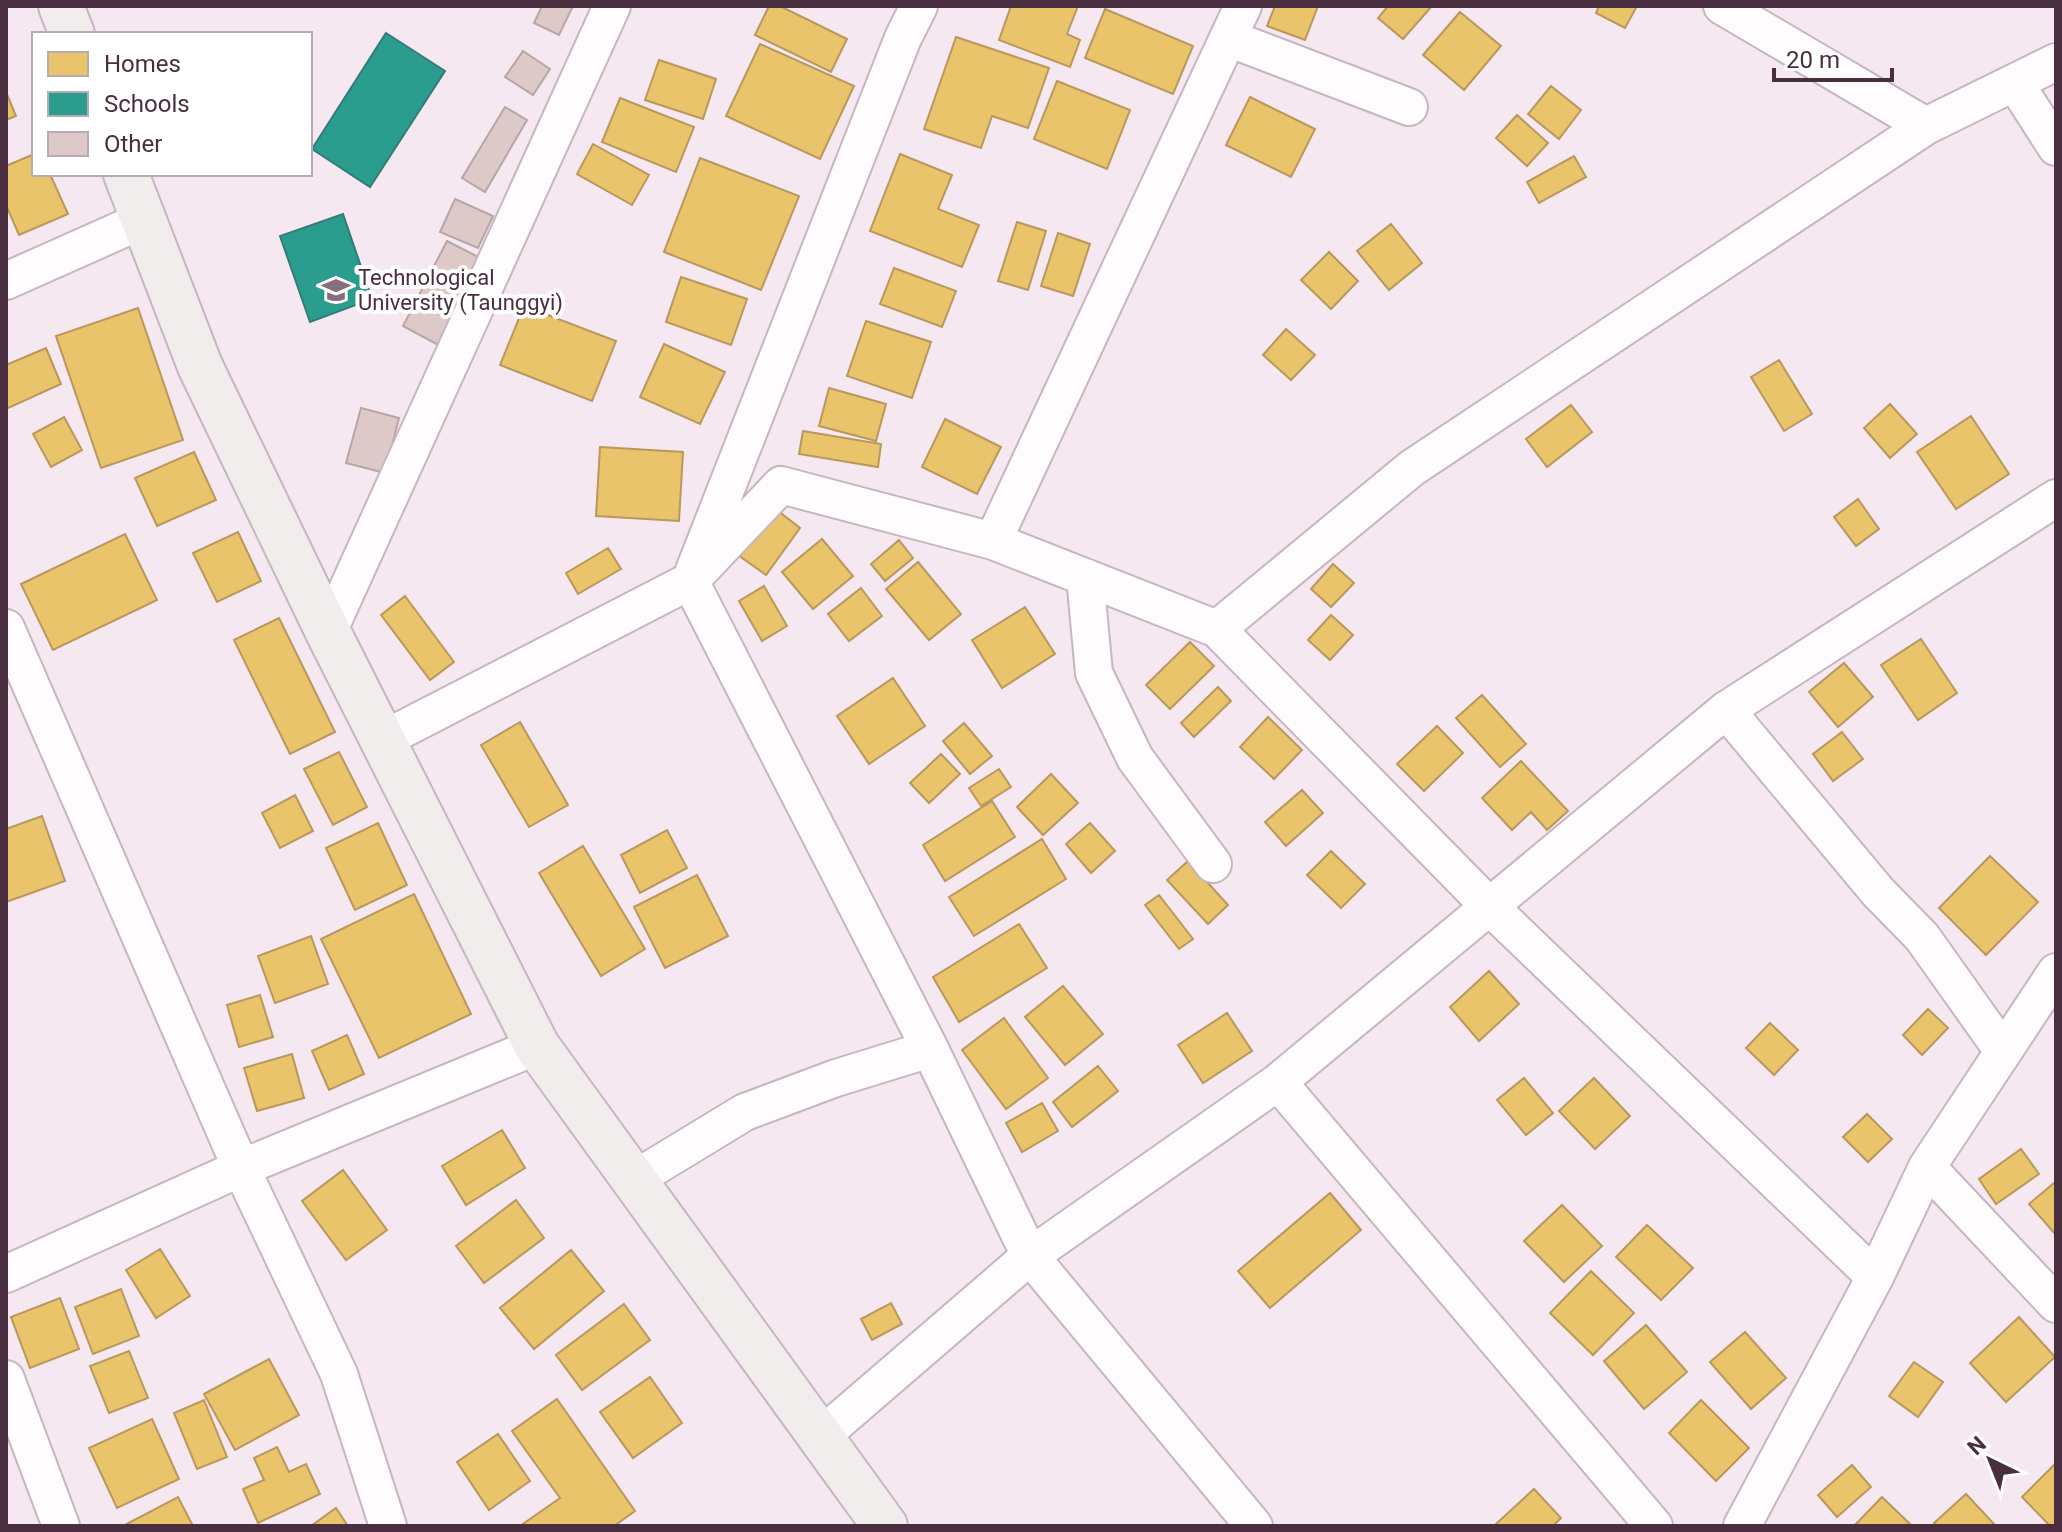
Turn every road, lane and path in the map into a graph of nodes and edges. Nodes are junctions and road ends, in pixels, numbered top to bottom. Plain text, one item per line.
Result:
1 (61, 6) edge
2 (612, 6) edge
3 (919, 6) edge
4 (1722, 6) edge
5 (1235, 22) edge
6 (71, 32) edge
7 (2056, 62) edge
8 (2015, 83) junction
9 (1409, 107) dead end
10 (1926, 126) junction
11 (2056, 147) edge
12 (127, 176) edge
13 (143, 220) junction
14 (6, 281) edge
15 (2056, 498) edge
16 (993, 541) junction
17 (1085, 577) junction
18 (690, 581) junction
19 (6, 628) edge
20 (1217, 629) junction
21 (328, 632) junction
22 (1726, 710) junction
23 (384, 739) junction
24 (1213, 864) dead end
25 (1489, 906) junction
26 (2056, 972) edge
27 (537, 1046) junction
28 (930, 1049) junction
29 (2003, 1051) junction
30 (1278, 1082) junction
31 (1927, 1167) junction
32 (241, 1168) junction
33 (633, 1180) junction
34 (1030, 1256) junction
35 (6, 1274) edge
36 (1875, 1277) junction
37 (2056, 1304) edge
38 (6, 1379) edge
39 (820, 1437) junction
40 (1748, 1523) edge
41 (61, 1526) edge
42 (388, 1526) edge
43 (885, 1526) edge
44 (1254, 1526) edge
45 (1654, 1526) edge

1 - 6 main road
2 - 21 street
3 - 18 street
4 - 10 street
5 - 9 street
5 - 16 street
7 - 8 street
8 - 10 street
8 - 11 street
10 - 20 street
12 - 13 main road
13 - 14 street
13 - 21 main road
15 - 22 street
16 - 17 street
16 - 18 street
17 - 20 street
17 - 24 street
18 - 23 street
18 - 28 street
19 - 32 street
20 - 25 street
21 - 23 main road
22 - 25 street
22 - 29 street
23 - 27 main road
25 - 30 street
25 - 36 street
26 - 29 street
27 - 32 street
27 - 33 main road
28 - 33 street
28 - 34 street
29 - 31 street
30 - 34 street
30 - 45 street
31 - 36 street
31 - 37 street
32 - 35 street
32 - 42 street
33 - 39 main road
34 - 39 street
34 - 44 street
36 - 40 street
38 - 41 street
39 - 43 main road

